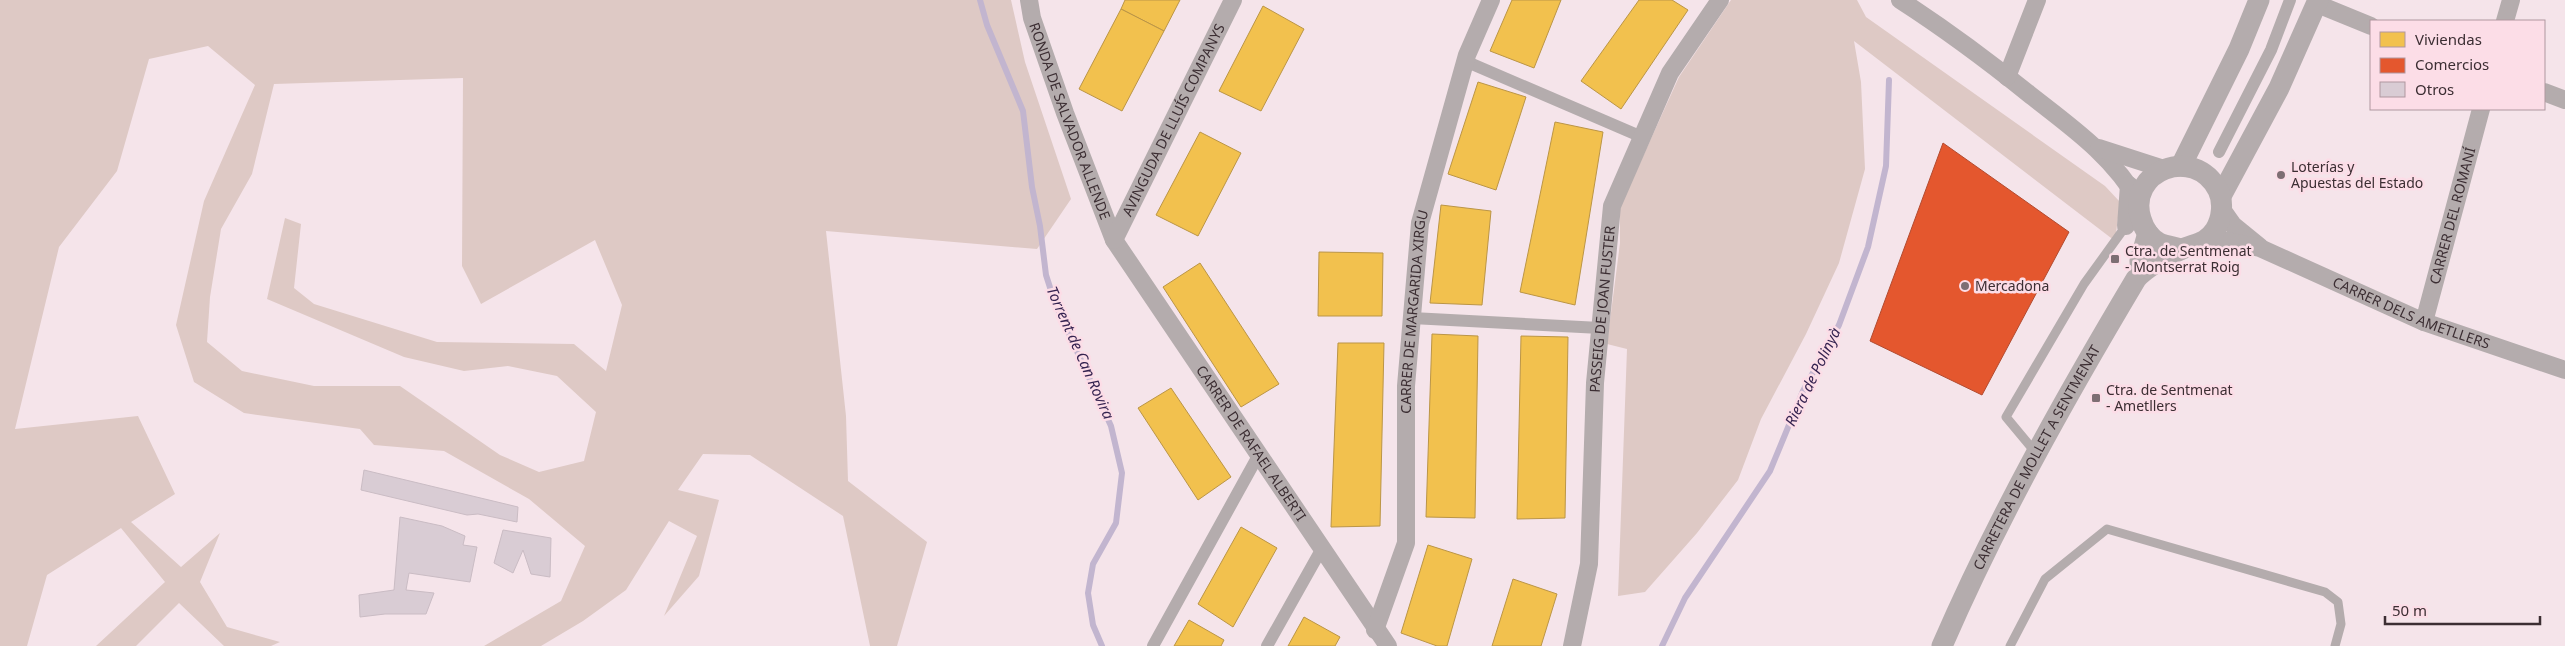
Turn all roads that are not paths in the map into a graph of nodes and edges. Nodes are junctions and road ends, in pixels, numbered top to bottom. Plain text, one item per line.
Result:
1 (1028, 0) edge
2 (1234, 0) edge
3 (1491, 0) edge
4 (1720, 0) edge
5 (1900, 0) edge
6 (2037, 0) edge
7 (2259, 0) edge
8 (2290, 0) edge
9 (2511, 0) edge
10 (2317, 2) edge
11 (1927, 8) edge
12 (2505, 20) edge
13 (2370, 26) edge
14 (1465, 61) junction
15 (2007, 77) junction
16 (2545, 92) edge
17 (2565, 100) edge
18 (2481, 110) edge
19 (1642, 138) junction
20 (2098, 148) junction
21 (2219, 152) dead end
22 (2172, 167) junction
23 (2135, 199) junction
24 (2221, 202) junction
25 (2126, 226) junction
26 (2148, 233) junction
27 (2210, 237) junction
28 (1114, 240) junction
29 (2260, 248) junction
30 (2181, 249) junction
31 (2141, 272) junction
32 (1412, 318) junction
33 (2424, 322) junction
34 (1600, 328) junction
35 (2565, 370) edge
36 (2036, 453) junction
37 (1258, 456) junction
38 (1321, 550) junction
39 (1382, 641) edge
40 (1153, 646) edge
41 (1266, 646) edge
42 (1572, 646) edge
43 (1942, 646) edge
44 (2010, 646) edge
45 (2335, 646) edge

1 - 28 street, RONDA DE SALVADOR ALLENDE
2 - 28 street, AVINGUDA DE LLUÍS COMPANYS
3 - 14 street, CARRER DE MARGARIDA XIRGU
4 - 19 street, PASSEIG DE JOAN FUSTER
5 - 11 street
6 - 15 street
7 - 22 street
8 - 21 street
9 - 12 street
10 - 13 street
10 - 24 street
11 - 15 street
14 - 19 street
14 - 32 street, CARRER DE MARGARIDA XIRGU
15 - 20 street
16 - 17 street
18 - 33 street, CARRER DEL ROMANÍ
19 - 34 street, PASSEIG DE JOAN FUSTER
20 - 22 street
20 - 23 street
22 - 23 street
22 - 24 street
23 - 25 street
23 - 25 lane
23 - 26 street
24 - 27 street
24 - 29 street, CARRER DELS AMETLLERS
25 - 36 lane
26 - 30 street
26 - 31 street
27 - 29 street, CARRER DELS AMETLLERS
27 - 30 street
28 - 37 street, CARRER DE RAFAEL ALBERTI
29 - 33 street, CARRER DELS AMETLLERS
30 - 31 street
31 - 36 street, CARRETERA DE MOLLET A SENTMENAT
32 - 34 street
32 - 39 street, CARRER DE MARGARIDA XIRGU
33 - 35 street, CARRER DELS AMETLLERS
34 - 42 street, PASSEIG DE JOAN FUSTER
36 - 43 street, CARRETERA DE MOLLET A SENTMENAT
37 - 38 street, CARRER DE RAFAEL ALBERTI
37 - 40 street
38 - 39 street, CARRER DE RAFAEL ALBERTI
38 - 41 street
44 - 45 lane

